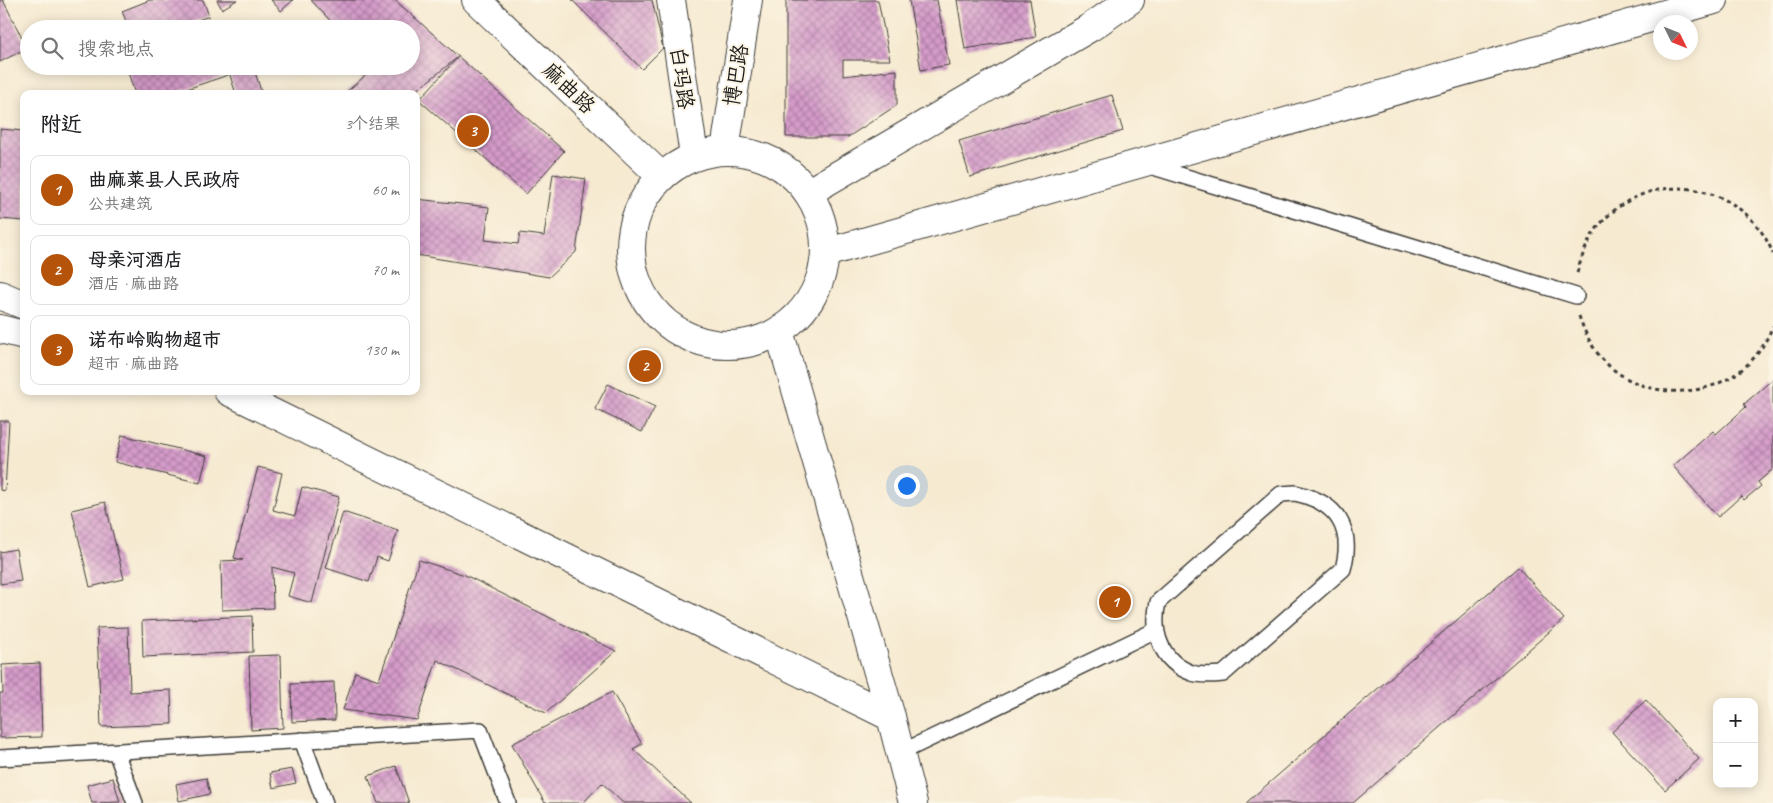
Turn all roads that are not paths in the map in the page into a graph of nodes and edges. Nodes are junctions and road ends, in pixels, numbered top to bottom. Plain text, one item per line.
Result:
1 (476, 0) edge
2 (671, 0) edge
3 (748, 0) edge
4 (1130, 0) edge
5 (1714, 0) edge
6 (725, 150) junction
7 (694, 156) junction
8 (1141, 163) junction
9 (661, 176) junction
10 (809, 192) junction
11 (825, 253) junction
12 (0, 295) edge
13 (1576, 296) road end
14 (20, 303) edge
15 (0, 329) edge
16 (779, 331) junction
17 (20, 334) edge
18 (236, 395) edge
19 (1156, 630) junction
20 (891, 717) junction
21 (302, 740) junction
22 (116, 752) junction
23 (900, 753) junction
24 (0, 758) edge
25 (135, 803) edge
26 (326, 803) edge
27 (508, 803) edge
28 (913, 803) edge

1 - 9 main road, 麻曲路
2 - 7 main road, 白玛路
3 - 6 main road, 博巴路
4 - 10 main road
5 - 8 main road
6 - 7 main road
6 - 10 main road
7 - 9 main road
8 - 11 main road
8 - 13 lane
9 - 16 main road
10 - 11 main road
11 - 16 main road
12 - 14 main road
15 - 17 main road
16 - 20 main road
18 - 20 main road
19 - 19 lane
19 - 23 lane
20 - 23 main road
21 - 22 lane
21 - 26 lane
21 - 27 lane
22 - 24 lane
22 - 25 lane
23 - 28 main road

